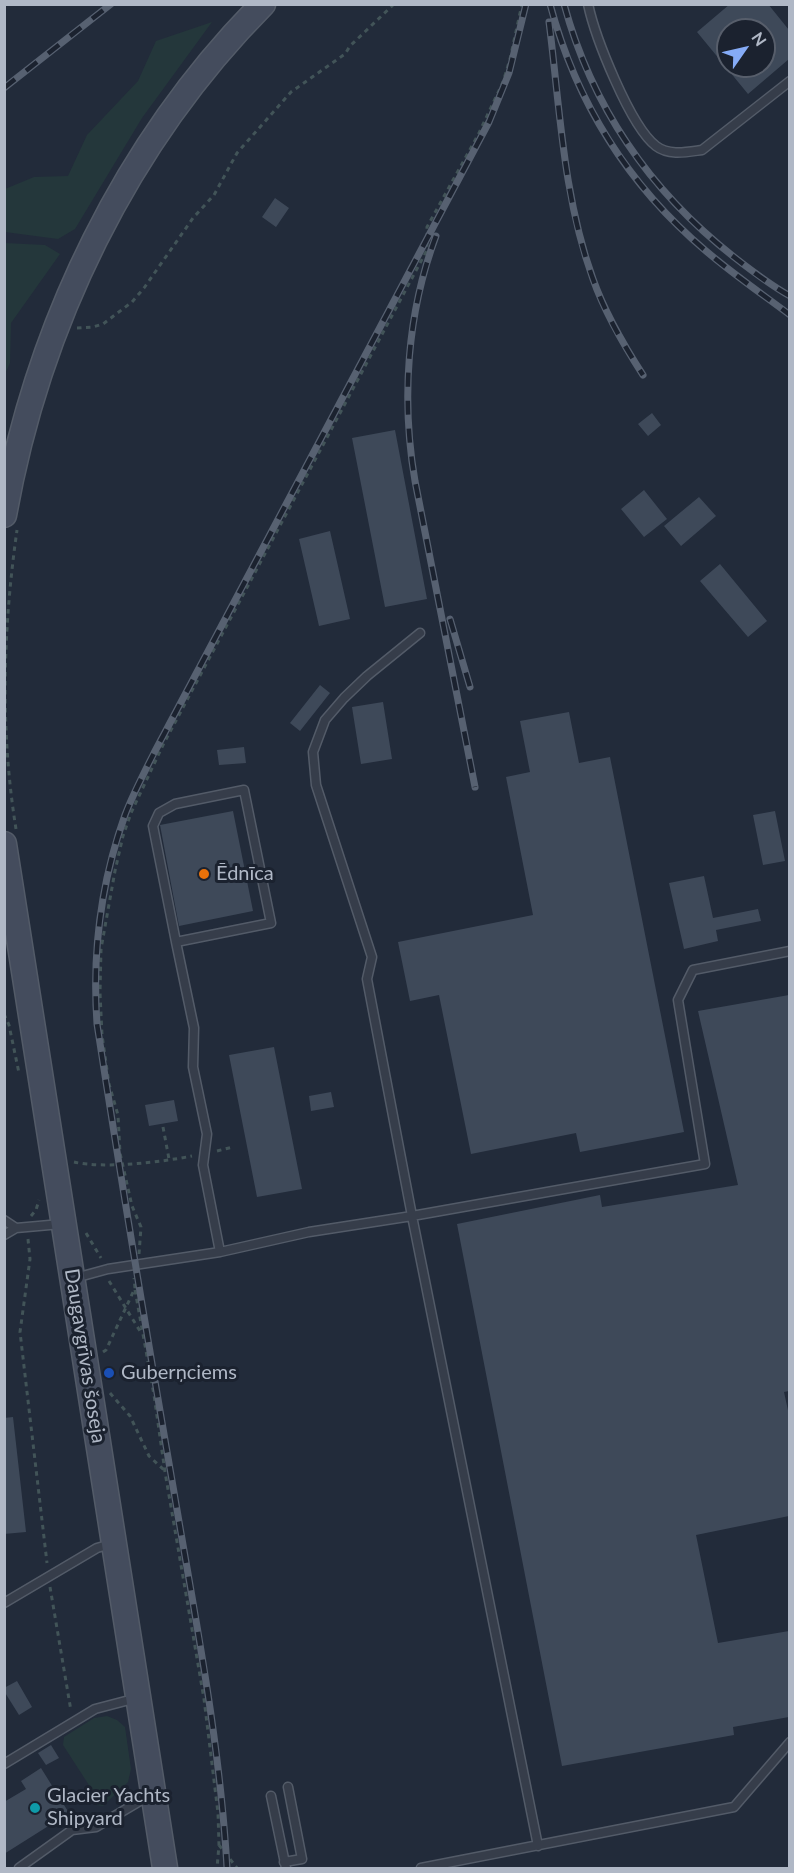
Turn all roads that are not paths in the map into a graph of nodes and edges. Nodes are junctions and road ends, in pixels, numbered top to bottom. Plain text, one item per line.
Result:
1 (264, 4) edge
2 (588, 4) edge
3 (789, 81) edge
4 (11, 521) edge
5 (420, 633) dead end
6 (11, 841) edge
7 (176, 942) junction
8 (789, 951) edge
9 (412, 1216) junction
10 (4, 1220) edge
11 (74, 1226) junction
12 (16, 1228) junction
13 (4, 1235) edge
14 (220, 1251) junction
15 (73, 1278) junction
16 (114, 1543) junction
17 (4, 1603) edge
18 (138, 1698) junction
19 (789, 1742) edge
20 (4, 1764) edge
21 (288, 1787) dead end
22 (153, 1793) junction
23 (271, 1796) dead end
24 (538, 1846) junction
25 (285, 1865) edge
26 (19, 1869) edge
27 (165, 1869) edge
28 (421, 1869) edge

1 - 4 main road
2 - 3 lane
5 - 9 lane
6 - 11 main road, Daugavgrīvas šoseja
7 - 7 lane
7 - 14 lane
8 - 9 lane
9 - 14 lane
9 - 24 lane
10 - 12 lane
11 - 12 lane
11 - 15 main road, Daugavgrīvas šoseja
12 - 13 lane
14 - 15 lane
15 - 16 main road, Daugavgrīvas šoseja
16 - 17 lane
16 - 18 main road, Daugavgrīvas šoseja
18 - 20 lane
18 - 22 main road, Daugavgrīvas šoseja
19 - 24 lane
21 - 25 lane
22 - 26 lane
22 - 27 main road, Daugavgrīvas šoseja
23 - 25 lane
24 - 28 lane

